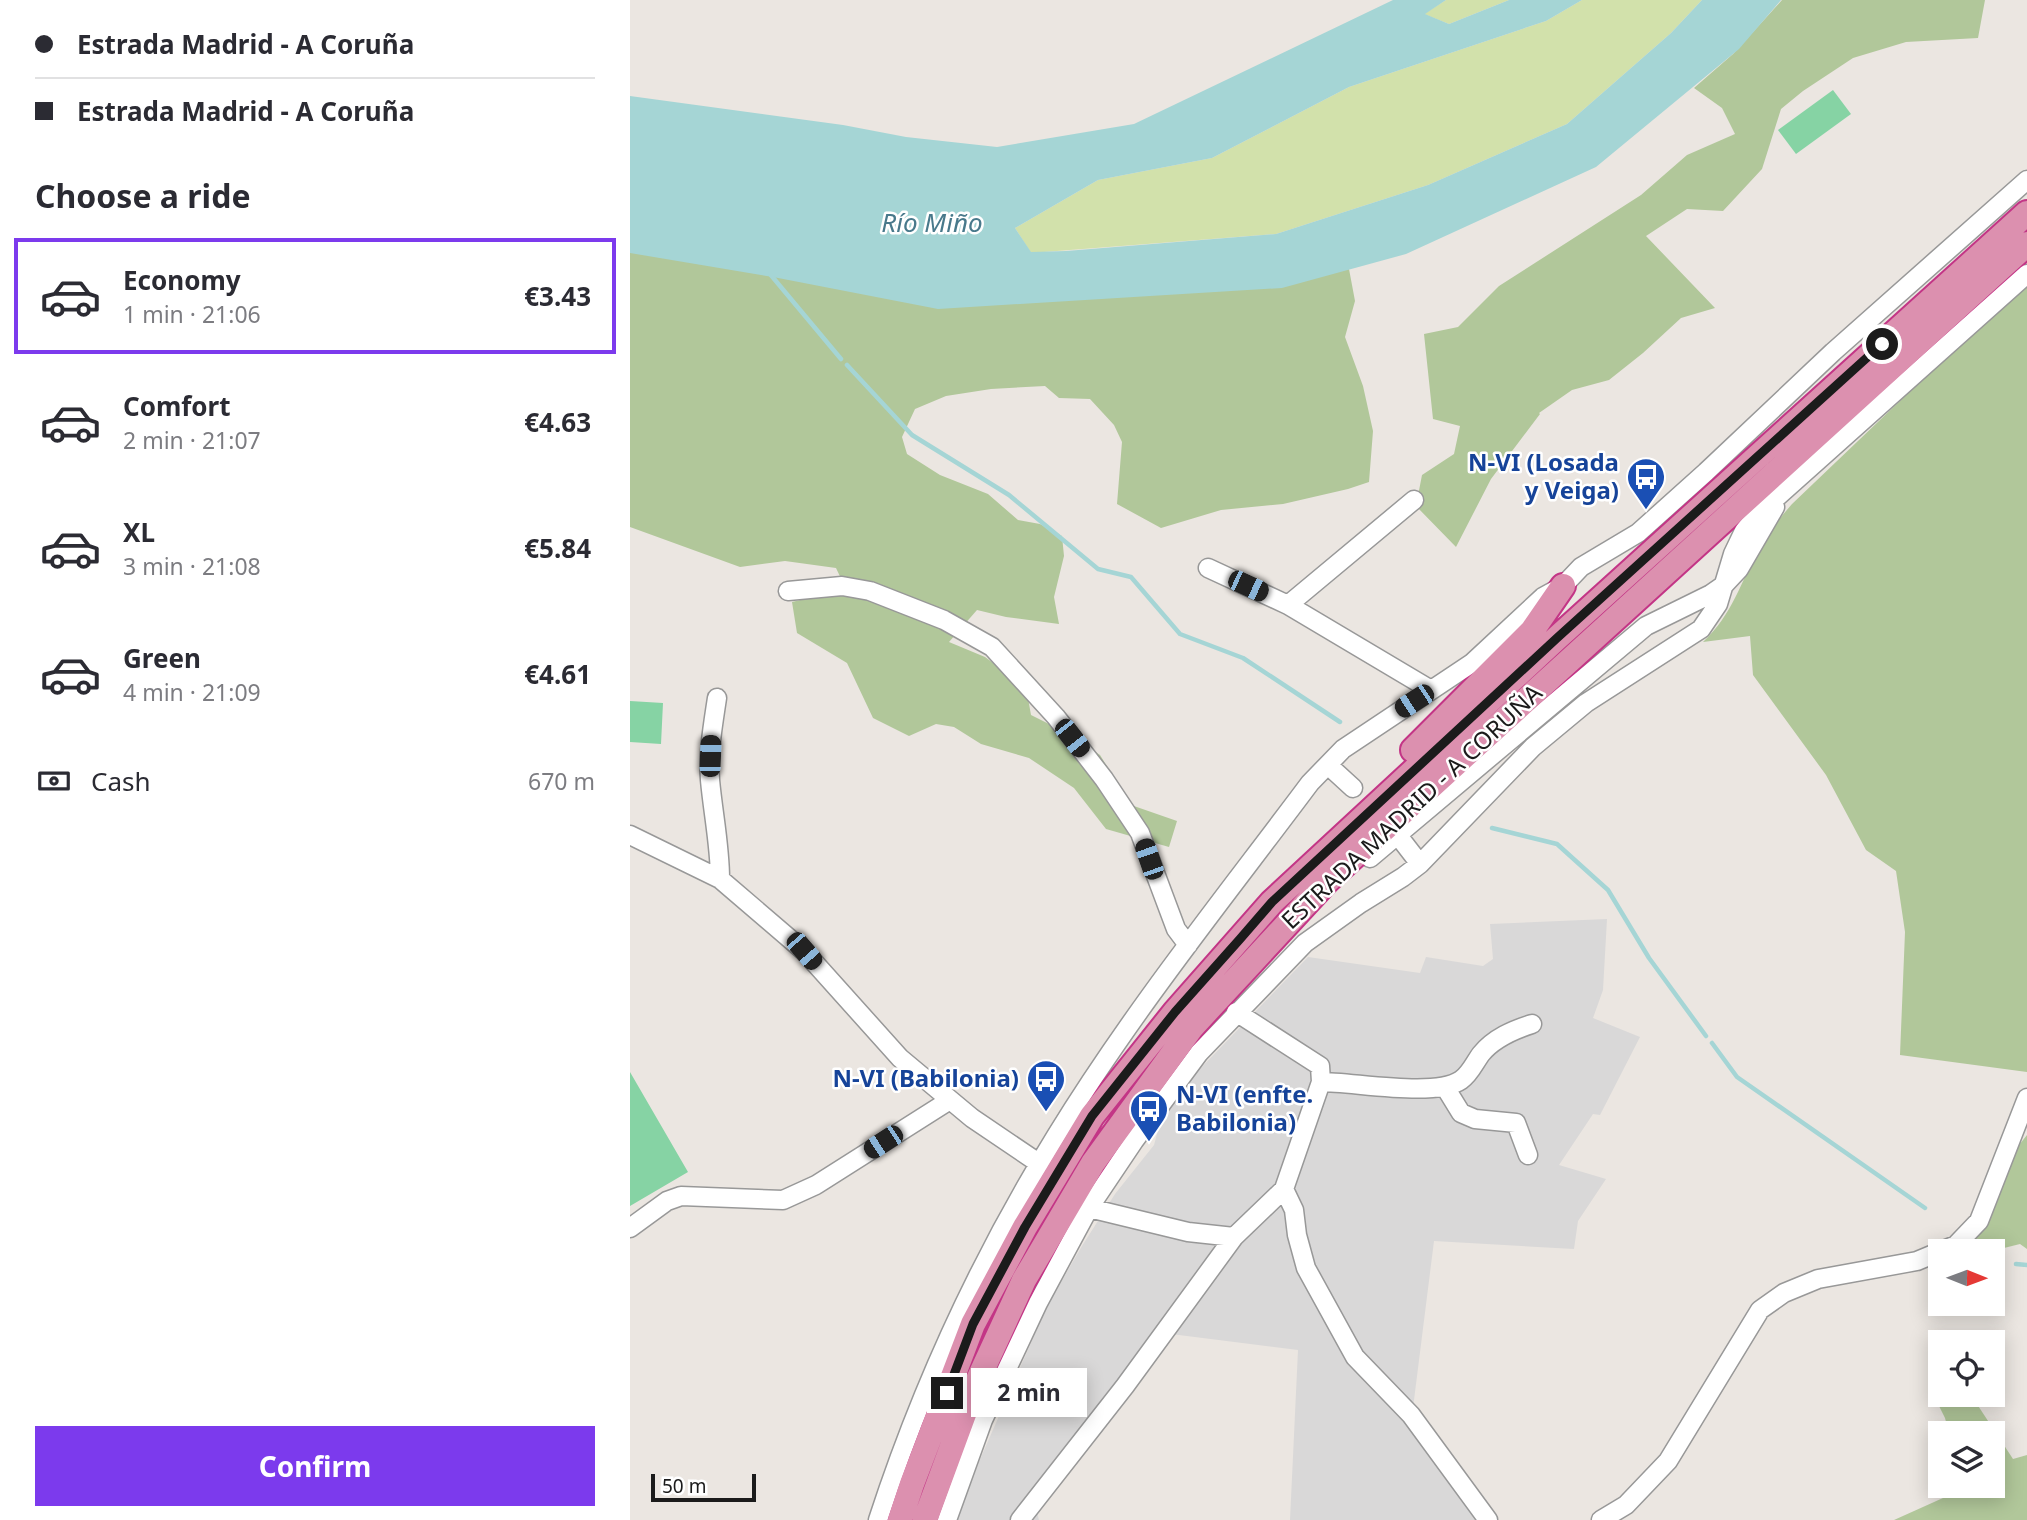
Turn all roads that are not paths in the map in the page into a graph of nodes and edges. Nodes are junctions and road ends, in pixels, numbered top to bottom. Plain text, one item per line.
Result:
1 (2027, 180) edge
2 (2027, 213) edge
3 (2027, 244) edge
4 (2027, 274) edge
5 (1414, 499) dead end
6 (1208, 568) dead end
7 (1724, 585) junction
8 (1563, 586) junction
9 (788, 592) dead end
10 (1288, 605) junction
11 (1431, 690) junction
12 (718, 698) dead end
13 (1329, 765) junction
14 (1353, 788) dead end
15 (630, 835) edge
16 (1403, 842) dead end
17 (1420, 864) junction
18 (720, 879) junction
19 (1188, 945) junction
20 (1232, 983) junction
21 (1236, 1012) junction
22 (1532, 1024) dead end
23 (1463, 1079) junction
24 (1321, 1082) junction
25 (1115, 1086) junction
26 (1445, 1087) junction
27 (2027, 1098) edge
28 (950, 1100) junction
29 (1461, 1113) junction
30 (1528, 1155) dead end
31 (1040, 1164) junction
32 (1284, 1189) junction
33 (1089, 1208) junction
34 (630, 1228) edge
35 (1234, 1237) junction
36 (1962, 1239) edge
37 (1928, 1256) edge
38 (878, 1520) edge
39 (901, 1520) edge
40 (925, 1520) edge
41 (947, 1520) edge
42 (1020, 1520) edge
43 (1488, 1520) edge
44 (1601, 1520) edge

1 - 8 street
2 - 25 highway, ESTRADA MADRID - A CORUÑA
3 - 20 highway, ESTRADA MADRID - A CORUÑA
4 - 7 street
5 - 10 street
6 - 10 street
7 - 17 street
7 - 20 street
8 - 11 street
8 - 25 highway
9 - 19 street
10 - 11 street
11 - 13 street
12 - 18 street
13 - 14 street
13 - 19 street
15 - 18 street
16 - 17 street
17 - 21 street
18 - 28 street
19 - 31 street
20 - 40 highway, ESTRADA MADRID - A CORUÑA
21 - 24 street
21 - 33 street
22 - 23 street
23 - 26 street
23 - 29 street
24 - 26 street
24 - 32 street
25 - 39 highway, ESTRADA MADRID - A CORUÑA
26 - 29 street
27 - 36 street
28 - 31 street
28 - 34 street
29 - 30 street
31 - 38 street
32 - 35 street
32 - 43 street
33 - 35 street
33 - 41 street
35 - 42 street
37 - 44 street

